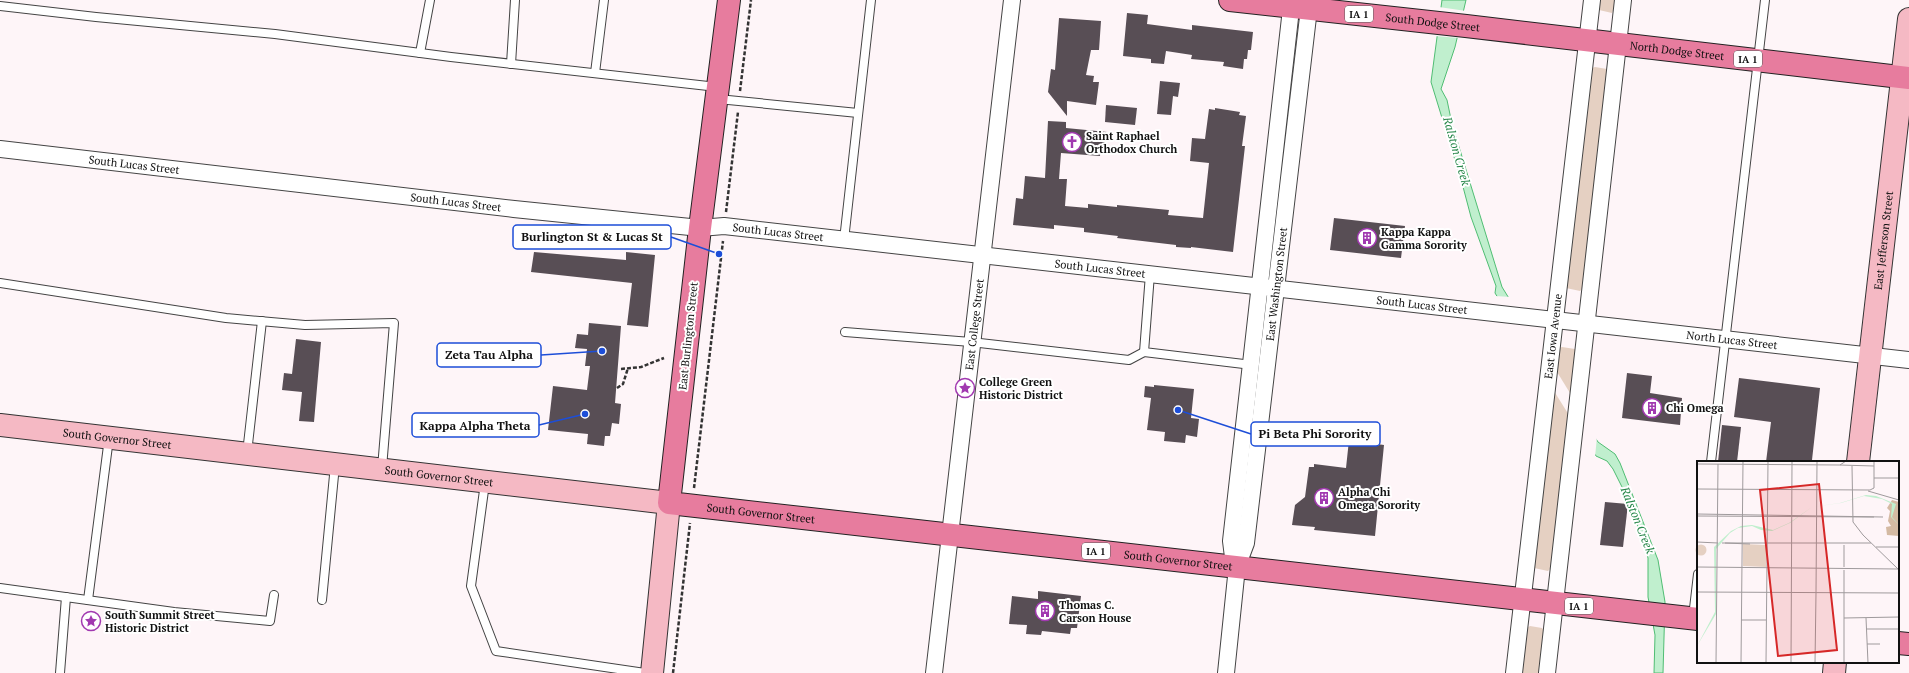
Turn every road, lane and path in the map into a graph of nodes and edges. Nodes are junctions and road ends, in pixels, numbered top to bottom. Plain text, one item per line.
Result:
1 (430, 0) edge
2 (515, 0) edge
3 (604, 0) edge
4 (729, 0) edge
5 (751, 0) edge
6 (871, 0) edge
7 (1012, 0) edge
8 (1230, 0) edge
9 (1592, 0) edge
10 (1623, 0) edge
11 (1764, 0) edge
12 (1300, 4) edge
13 (0, 6) edge
14 (1909, 19) edge
15 (1588, 40) junction
16 (1619, 44) junction
17 (420, 53) junction
18 (1758, 60) junction
19 (511, 64) junction
20 (595, 73) junction
21 (1906, 78) edge
22 (717, 93) junction
23 (739, 101) junction
24 (858, 113) junction
25 (0, 149) edge
26 (724, 226) junction
27 (700, 228) junction
28 (844, 240) junction
29 (981, 255) junction
30 (1150, 274) junction
31 (0, 282) edge
32 (1269, 287) junction
33 (1556, 320) junction
34 (262, 321) junction
35 (1586, 324) junction
36 (845, 332) dead end
37 (1725, 339) junction
38 (971, 342) junction
39 (1144, 352) junction
40 (1871, 356) junction
41 (664, 358) dead end
42 (1909, 360) edge
43 (1252, 365) junction
44 (628, 368) junction
45 (621, 369) dead end
46 (617, 388) dead end
47 (0, 425) edge
48 (109, 438) junction
49 (246, 454) junction
50 (1711, 461) edge
51 (1858, 461) edge
52 (335, 464) junction
53 (382, 469) junction
54 (485, 481) junction
55 (669, 503) junction
56 (692, 505) junction
57 (949, 534) junction
58 (1237, 567) junction
59 (1697, 578) edge
60 (0, 588) edge
61 (274, 596) dead end
62 (66, 597) junction
63 (1522, 599) junction
64 (88, 600) junction
65 (322, 600) dead end
66 (1555, 604) junction
67 (1687, 618) edge
68 (1899, 643) edge
69 (1909, 644) edge
70 (1835, 663) edge
71 (60, 673) edge
72 (645, 673) edge
73 (652, 673) edge
74 (673, 673) edge
75 (934, 673) edge
76 (1226, 673) edge
77 (1514, 673) edge
78 (1547, 673) edge
79 (1834, 673) edge

1 - 17 lane
2 - 19 lane
3 - 20 lane
4 - 22 main road, East Burlington Street
5 - 23 path
6 - 24 lane
7 - 29 street, East College Street
8 - 12 main road, South Dodge Street / IA 1
9 - 15 street, East Iowa Avenue
10 - 16 street
11 - 18 lane
12 - 15 main road, South Dodge Street / IA 1
12 - 32 street, East Washington Street
13 - 17 lane
14 - 21 street, East Jefferson Street
15 - 16 main road, North Dodge Street / IA 1
15 - 33 street, East Iowa Avenue
16 - 18 main road, North Dodge Street / IA 1
16 - 35 street
17 - 19 lane
18 - 21 main road, North Dodge Street / IA 1
18 - 37 lane
19 - 20 lane
20 - 22 lane
21 - 40 street, East Jefferson Street
22 - 23 lane
22 - 27 main road, East Burlington Street
23 - 24 lane
23 - 26 path
24 - 28 lane
25 - 27 street, South Lucas Street
26 - 27 street, South Lucas Street
26 - 28 street, South Lucas Street
26 - 56 path
27 - 55 main road, East Burlington Street
28 - 29 street, South Lucas Street
29 - 30 street, South Lucas Street
29 - 38 street, East College Street
30 - 32 street, South Lucas Street
30 - 39 lane
31 - 34 lane
32 - 33 street, South Lucas Street
32 - 43 street, East Washington Street
32 - 58 street, East Washington Street
33 - 35 street, North Lucas Street
33 - 63 street, East Iowa Avenue
34 - 49 lane
34 - 53 lane
35 - 37 street, North Lucas Street
35 - 66 street
36 - 38 lane
37 - 40 street, North Lucas Street
37 - 50 lane
38 - 39 lane
38 - 57 street, East College Street
39 - 43 lane
40 - 42 street, North Lucas Street
40 - 51 street, East Jefferson Street
41 - 44 path
43 - 58 street, East Washington Street
44 - 45 path
44 - 46 path
47 - 48 street, South Governor Street
48 - 49 street, South Governor Street
48 - 64 lane
49 - 52 street, South Governor Street
52 - 53 street, South Governor Street
52 - 65 lane
53 - 54 street, South Governor Street
54 - 55 street, South Governor Street
54 - 72 lane
55 - 56 main road, South Governor Street / IA 1
55 - 73 street, East Burlington Street
56 - 57 main road, South Governor Street / IA 1
56 - 74 path
57 - 58 main road, South Governor Street / IA 1
57 - 75 street, East College Street
58 - 63 main road, South Governor Street / IA 1
58 - 76 street, East Washington Street
59 - 67 lane
60 - 62 lane
61 - 64 lane
62 - 64 lane
62 - 71 lane
63 - 66 main road, IA 1
63 - 77 street, East Iowa Avenue
66 - 67 main road, IA 1
66 - 78 street
68 - 69 main road
70 - 79 street

